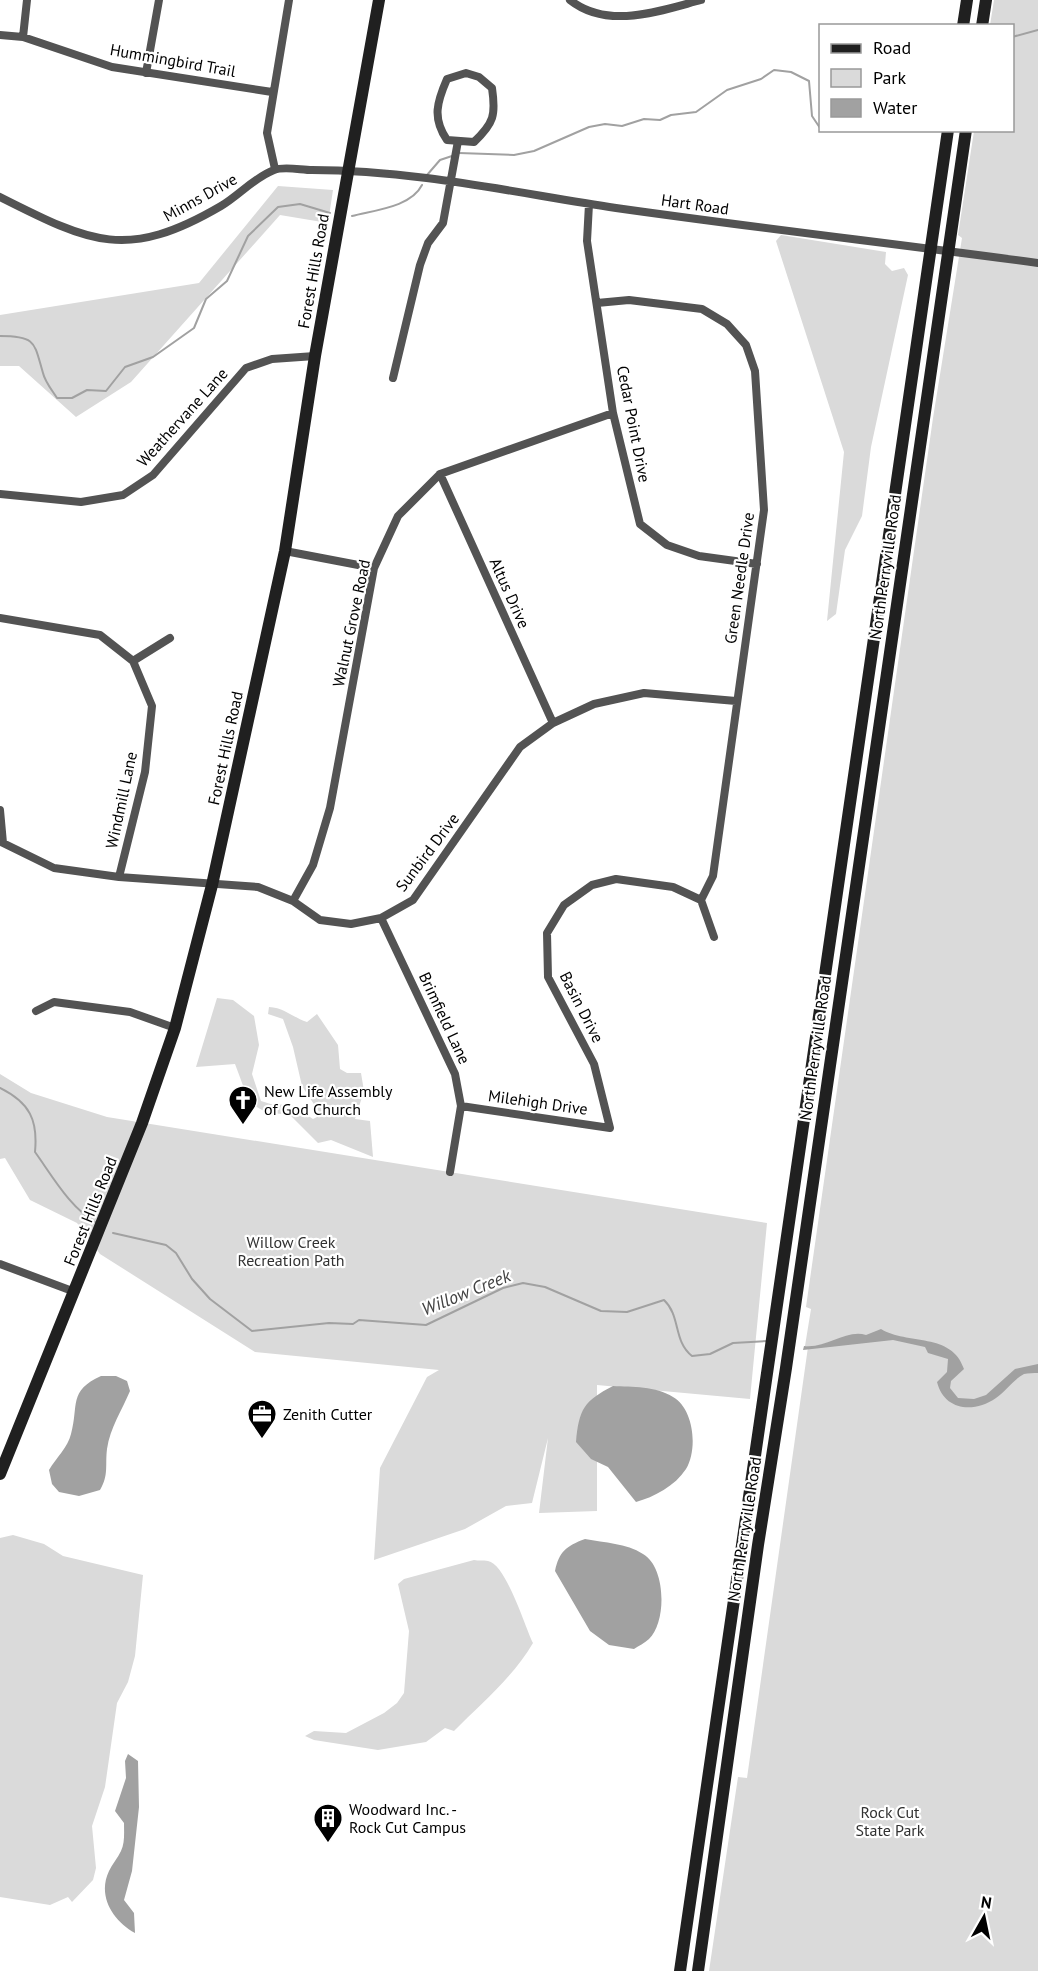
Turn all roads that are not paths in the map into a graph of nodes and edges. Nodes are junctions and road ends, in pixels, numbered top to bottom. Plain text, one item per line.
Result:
1 (27, 0) edge
2 (159, 0) edge
3 (289, 0) edge
4 (379, 0) edge
5 (570, 0) edge
6 (701, 0) edge
7 (967, 0) edge
8 (986, 0) edge
9 (963, 24) edge
10 (982, 24) edge
11 (0, 35) edge
12 (23, 37) junction
13 (146, 73) junction
14 (272, 92) junction
15 (948, 132) edge
16 (966, 132) edge
17 (458, 141) junction
18 (275, 170) junction
19 (348, 170) junction
20 (452, 182) junction
21 (0, 197) edge
22 (589, 204) junction
23 (930, 249) junction
24 (947, 251) junction
25 (1038, 263) edge
26 (597, 303) junction
27 (315, 356) junction
28 (393, 378) dead end
29 (613, 413) junction
30 (441, 474) junction
31 (0, 494) edge
32 (285, 551) junction
33 (757, 564) junction
34 (374, 568) junction
35 (0, 618) edge
36 (170, 638) dead end
37 (133, 661) junction
38 (736, 701) junction
39 (553, 723) junction
40 (0, 810) edge
41 (119, 877) junction
42 (212, 885) junction
43 (701, 900) junction
44 (293, 901) junction
45 (381, 918) junction
46 (714, 937) dead end
47 (36, 1011) dead end
48 (175, 1028) junction
49 (461, 1106) junction
50 (610, 1128) joint
51 (450, 1172) dead end
52 (0, 1264) edge
53 (75, 1292) junction
54 (0, 1474) edge
55 (680, 1971) edge
56 (698, 1971) edge

1 - 12 street
2 - 13 street
3 - 14 street
4 - 19 main road, Forest Hills Road
5 - 6 street
7 - 9 main road
8 - 10 main road
11 - 12 street, Hummingbird Trail
12 - 13 street, Hummingbird Trail
13 - 14 street, Hummingbird Trail
14 - 18 street
15 - 23 main road, North Perryville Road
16 - 24 main road, North Perryville Road
17 - 17 street
17 - 20 street
18 - 19 street
18 - 21 street, Minns Drive
19 - 20 street, Hart Road
19 - 27 main road, Forest Hills Road
20 - 22 street, Hart Road
20 - 28 street
22 - 23 street, Hart Road
22 - 26 street, Cedar Point Drive
23 - 24 street, Hart Road
23 - 55 main road, North Perryville Road
24 - 25 street, Hart Road
24 - 56 main road, North Perryville Road
26 - 29 street, Cedar Point Drive
26 - 33 street, Green Needle Drive
27 - 31 street, Weathervane Lane
27 - 32 main road, Forest Hills Road
29 - 30 street, Walnut Grove Road
29 - 33 street, Cedar Point Drive
30 - 34 street, Walnut Grove Road
30 - 39 street, Altus Drive
32 - 34 street
32 - 42 main road, Forest Hills Road
33 - 38 street, Green Needle Drive
34 - 44 street, Walnut Grove Road
35 - 37 street, Windmill Lane
36 - 37 street
37 - 41 street, Windmill Lane
38 - 39 street, Sunbird Drive
38 - 43 street, Green Needle Drive
39 - 45 street, Sunbird Drive
40 - 41 street, Sunbird Drive
41 - 42 street, Sunbird Drive
42 - 44 street, Sunbird Drive
42 - 48 main road, Forest Hills Road
43 - 46 street
43 - 50 street, Basin Drive
44 - 45 street, Sunbird Drive
45 - 49 street, Brimfield Lane
47 - 48 street
48 - 53 main road, Forest Hills Road
49 - 50 street, Milehigh Drive
49 - 51 street, Brimfield Lane
52 - 53 street
53 - 54 main road, Forest Hills Road

